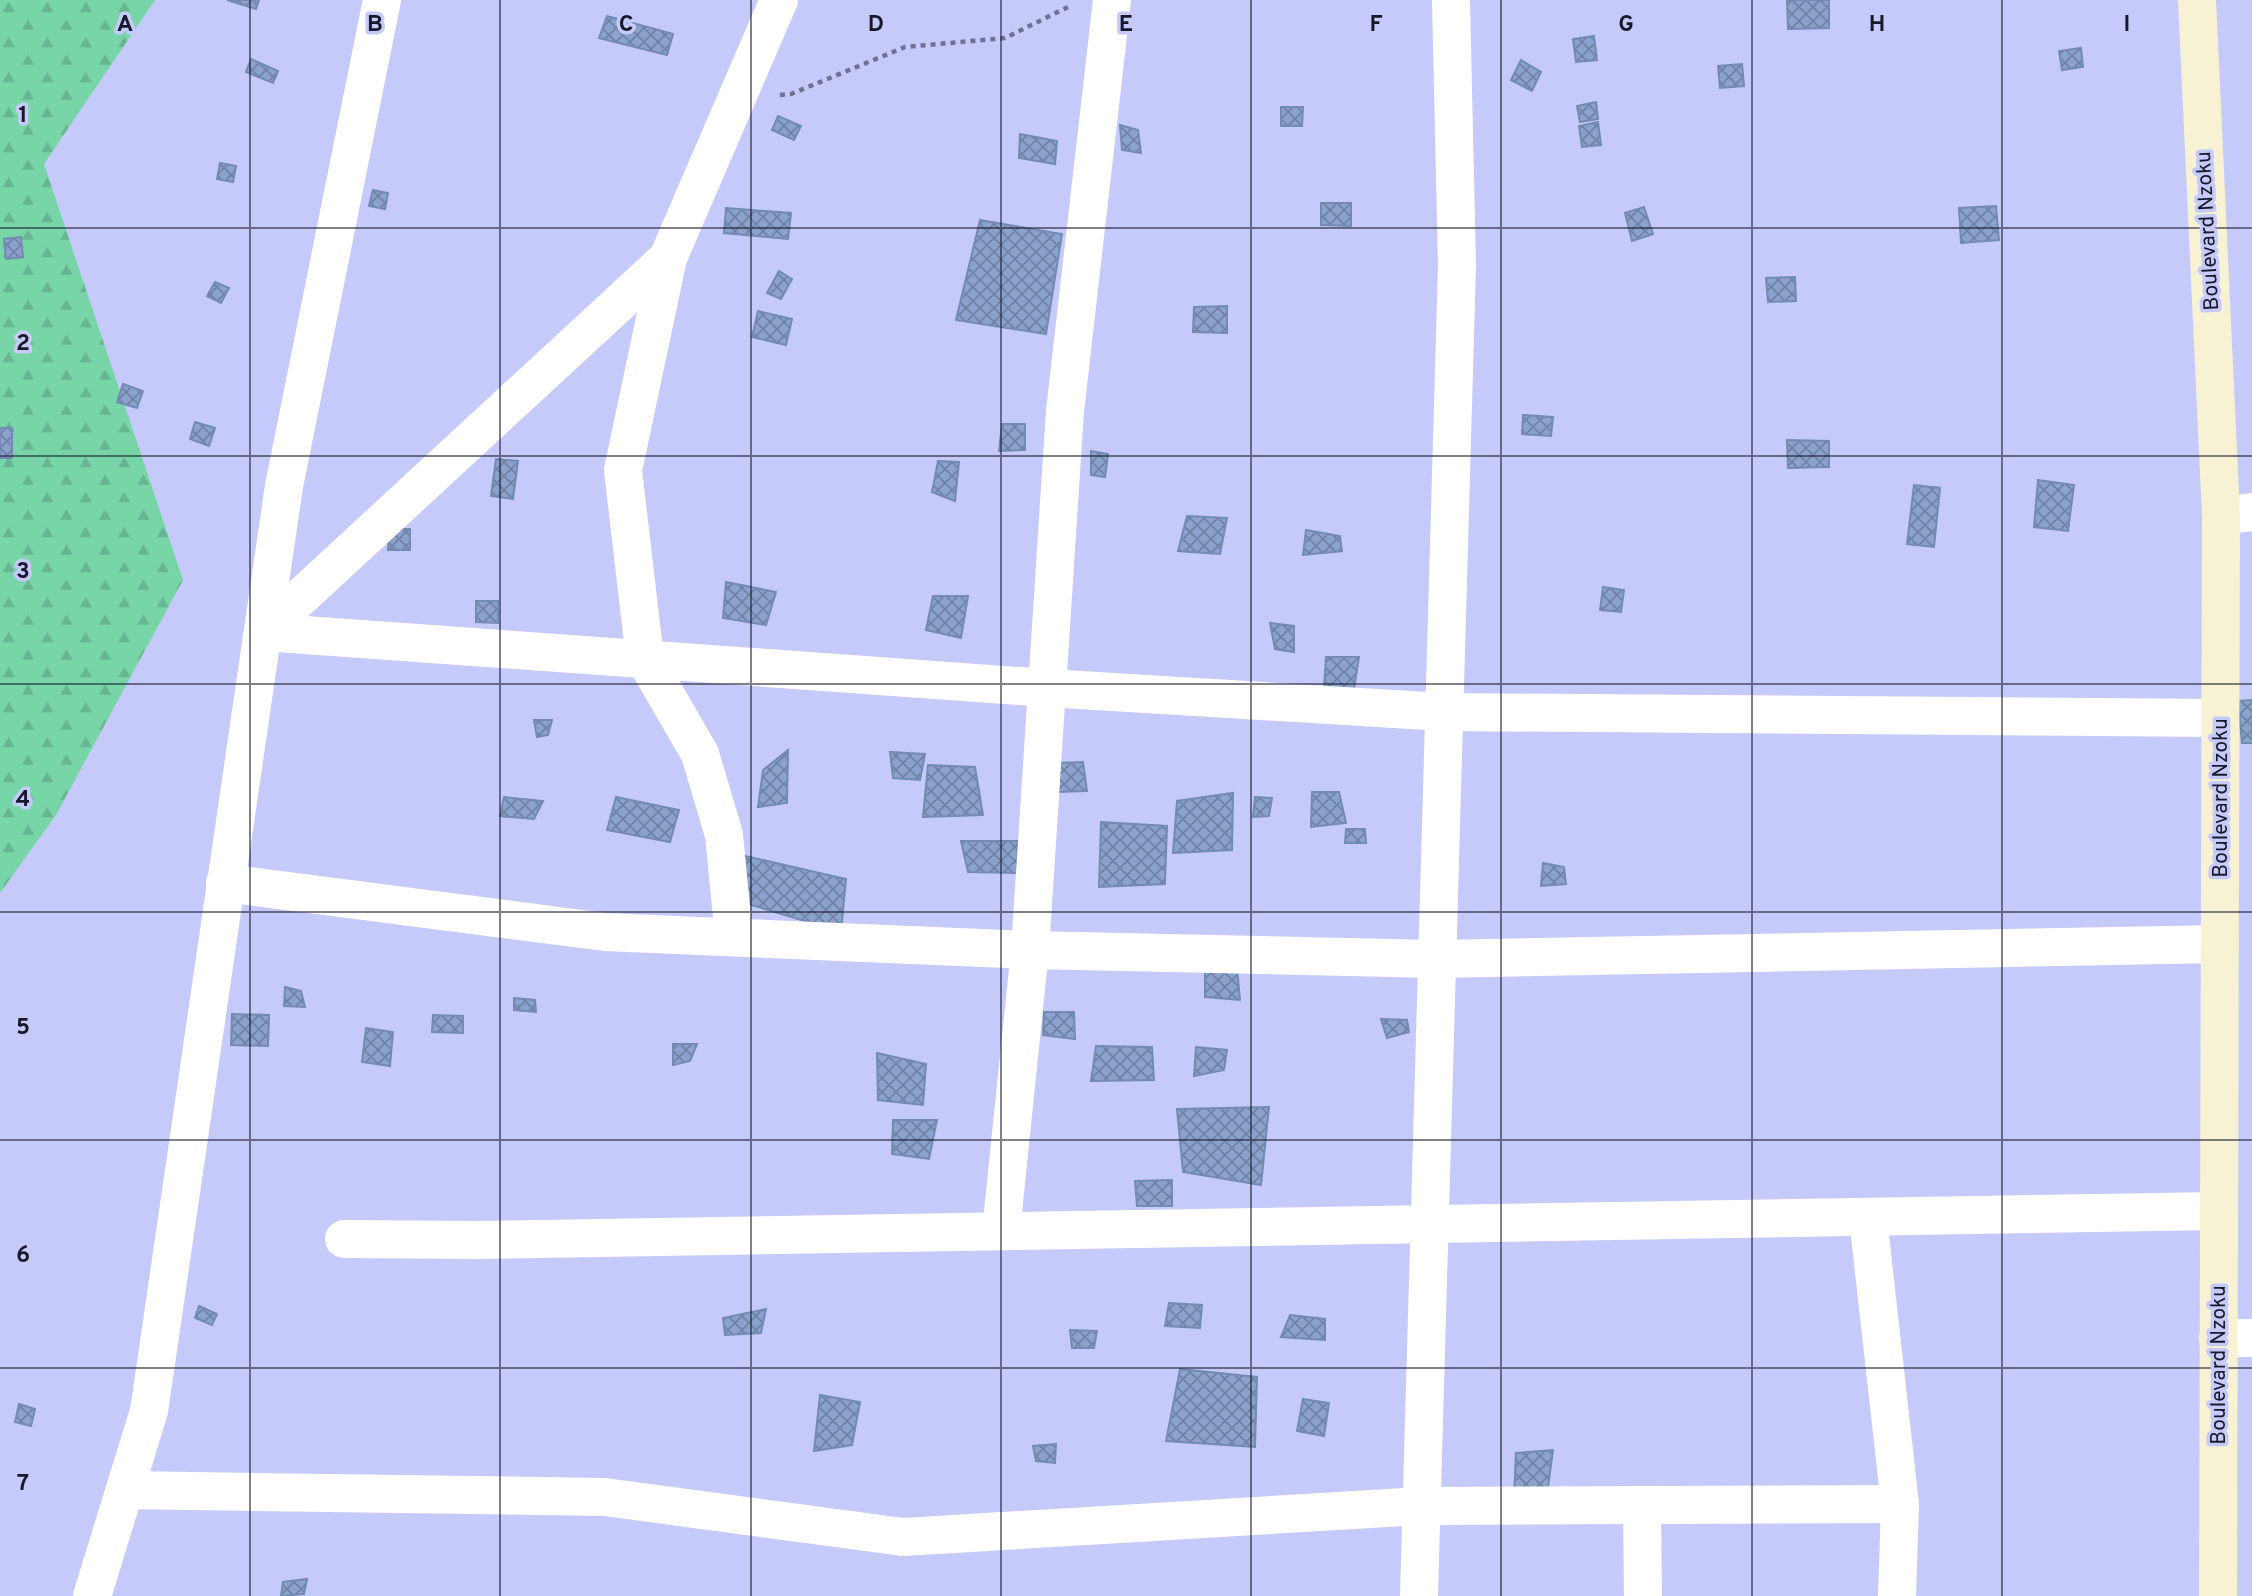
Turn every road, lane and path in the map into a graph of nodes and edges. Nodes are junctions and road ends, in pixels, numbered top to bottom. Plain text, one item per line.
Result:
1 (382, 0) edge
2 (779, 0) edge
3 (1082, 0) edge
4 (1112, 0) edge
5 (1451, 0) edge
6 (2197, 0) edge
7 (737, 98) junction
8 (668, 258) junction
9 (2236, 514) edge
10 (262, 632) junction
11 (645, 659) junction
12 (1047, 688) junction
13 (1444, 712) junction
14 (2220, 718) junction
15 (225, 883) junction
16 (734, 937) junction
17 (2220, 944) junction
18 (1030, 950) junction
19 (1437, 959) junction
20 (2218, 1211) junction
21 (1868, 1218) junction
22 (1430, 1226) junction
23 (1001, 1231) junction
24 (344, 1239) dead end
25 (2235, 1338) edge
26 (125, 1490) junction
27 (1900, 1504) junction
28 (1642, 1505) junction
29 (1421, 1506) junction
30 (92, 1596) edge
31 (1419, 1596) edge
32 (1643, 1596) edge
33 (1897, 1596) edge
34 (2218, 1596) edge

1 - 10 street
2 - 7 street
3 - 7 path
4 - 12 street
5 - 13 street
6 - 9 street, Boulevard Nzoku
7 - 8 street
8 - 10 street
8 - 11 street
9 - 14 street, Boulevard Nzoku
10 - 11 street
10 - 15 street
11 - 12 street
11 - 16 street
12 - 13 street
12 - 18 street
13 - 14 street
13 - 19 street
14 - 17 street, Boulevard Nzoku
15 - 16 street
15 - 26 street
16 - 18 street
17 - 19 street
17 - 20 street, Boulevard Nzoku
18 - 19 street
18 - 23 street
19 - 22 street
20 - 21 street
20 - 25 street, Boulevard Nzoku
21 - 22 street
21 - 27 street
22 - 23 street
22 - 29 street
23 - 24 street
25 - 34 street, Boulevard Nzoku
26 - 29 street
26 - 30 street
27 - 28 street
27 - 33 street
28 - 29 street
28 - 32 street
29 - 31 street

